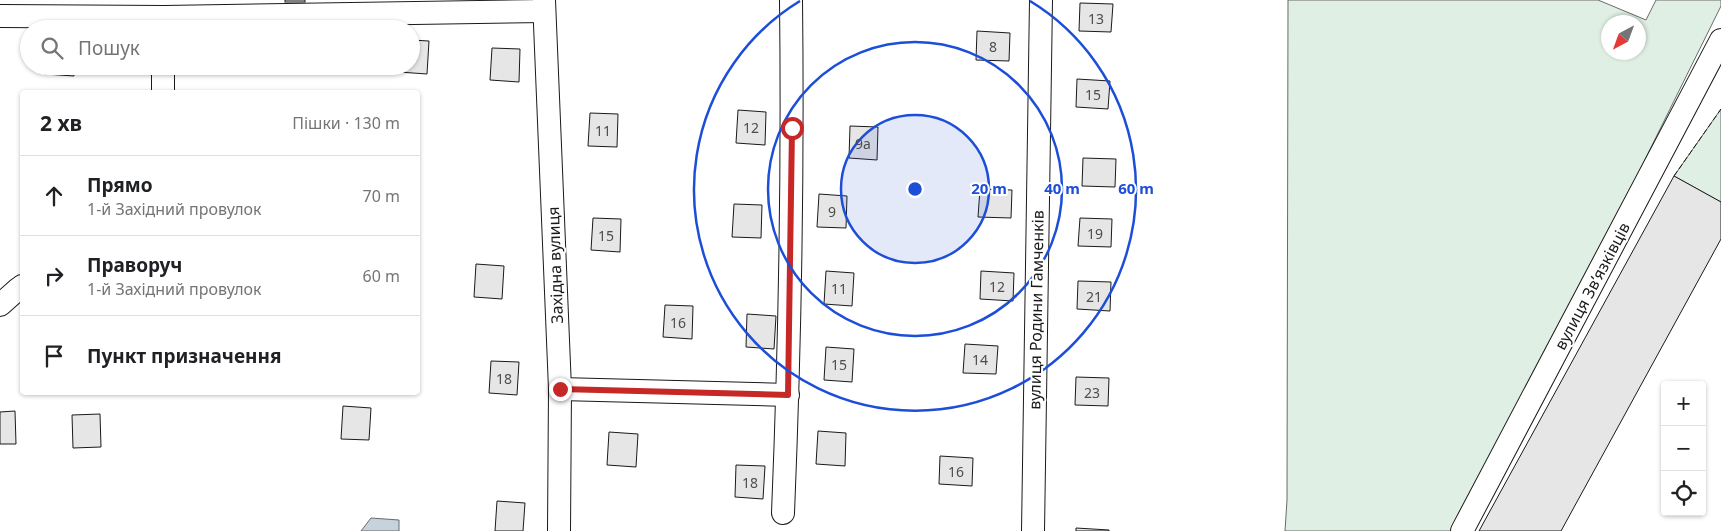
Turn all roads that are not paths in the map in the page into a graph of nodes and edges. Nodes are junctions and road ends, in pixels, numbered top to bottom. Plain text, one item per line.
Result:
1 (791, 0) edge
2 (1041, 0) edge
3 (544, 5) edge
4 (0, 16) edge
5 (94, 20) edge
6 (227, 20) edge
7 (1721, 40) edge
8 (163, 75) edge
9 (163, 90) edge
10 (20, 288) edge
11 (0, 305) edge
12 (560, 389) junction
13 (788, 395) junction
14 (783, 513) dead end
15 (559, 531) edge
16 (1033, 531) edge
17 (1462, 531) edge

1 - 13 street
2 - 16 street, вулиця Родини Гамченків
3 - 6 street
3 - 12 street, Західна вулиця
4 - 5 street
7 - 17 street, вулиця Звʼязківців
8 - 9 street
10 - 11 street
12 - 13 street
12 - 15 street, Західна вулиця
13 - 14 street

